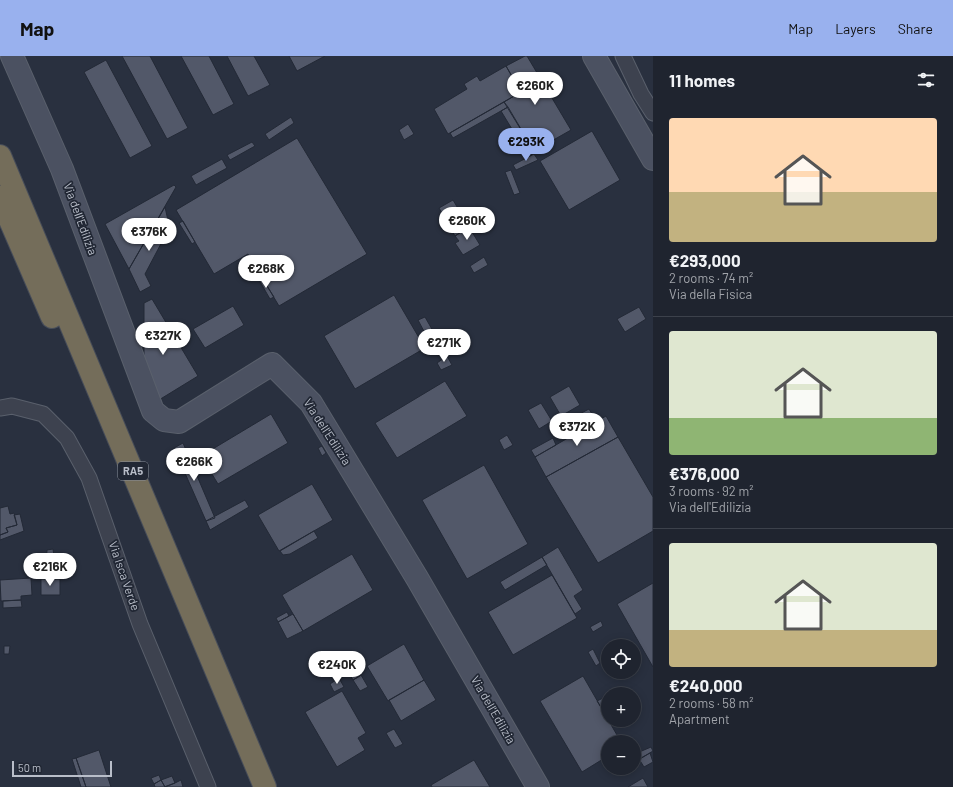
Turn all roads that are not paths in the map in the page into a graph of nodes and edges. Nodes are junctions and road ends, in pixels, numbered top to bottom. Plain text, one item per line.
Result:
1 (12, 56) edge
2 (594, 56) edge
3 (623, 56) edge
4 (653, 113) edge
5 (0, 156) edge
6 (653, 159) edge
7 (0, 197) edge
8 (0, 408) edge
9 (208, 787) edge
10 (250, 787) edge
11 (265, 787) edge
12 (538, 787) edge

1 - 12 street, Via dell'Edilizia
2 - 6 street
3 - 4 street
5 - 11 highway, RA5
7 - 10 highway, RA5
8 - 9 street, Via Isca Verde

